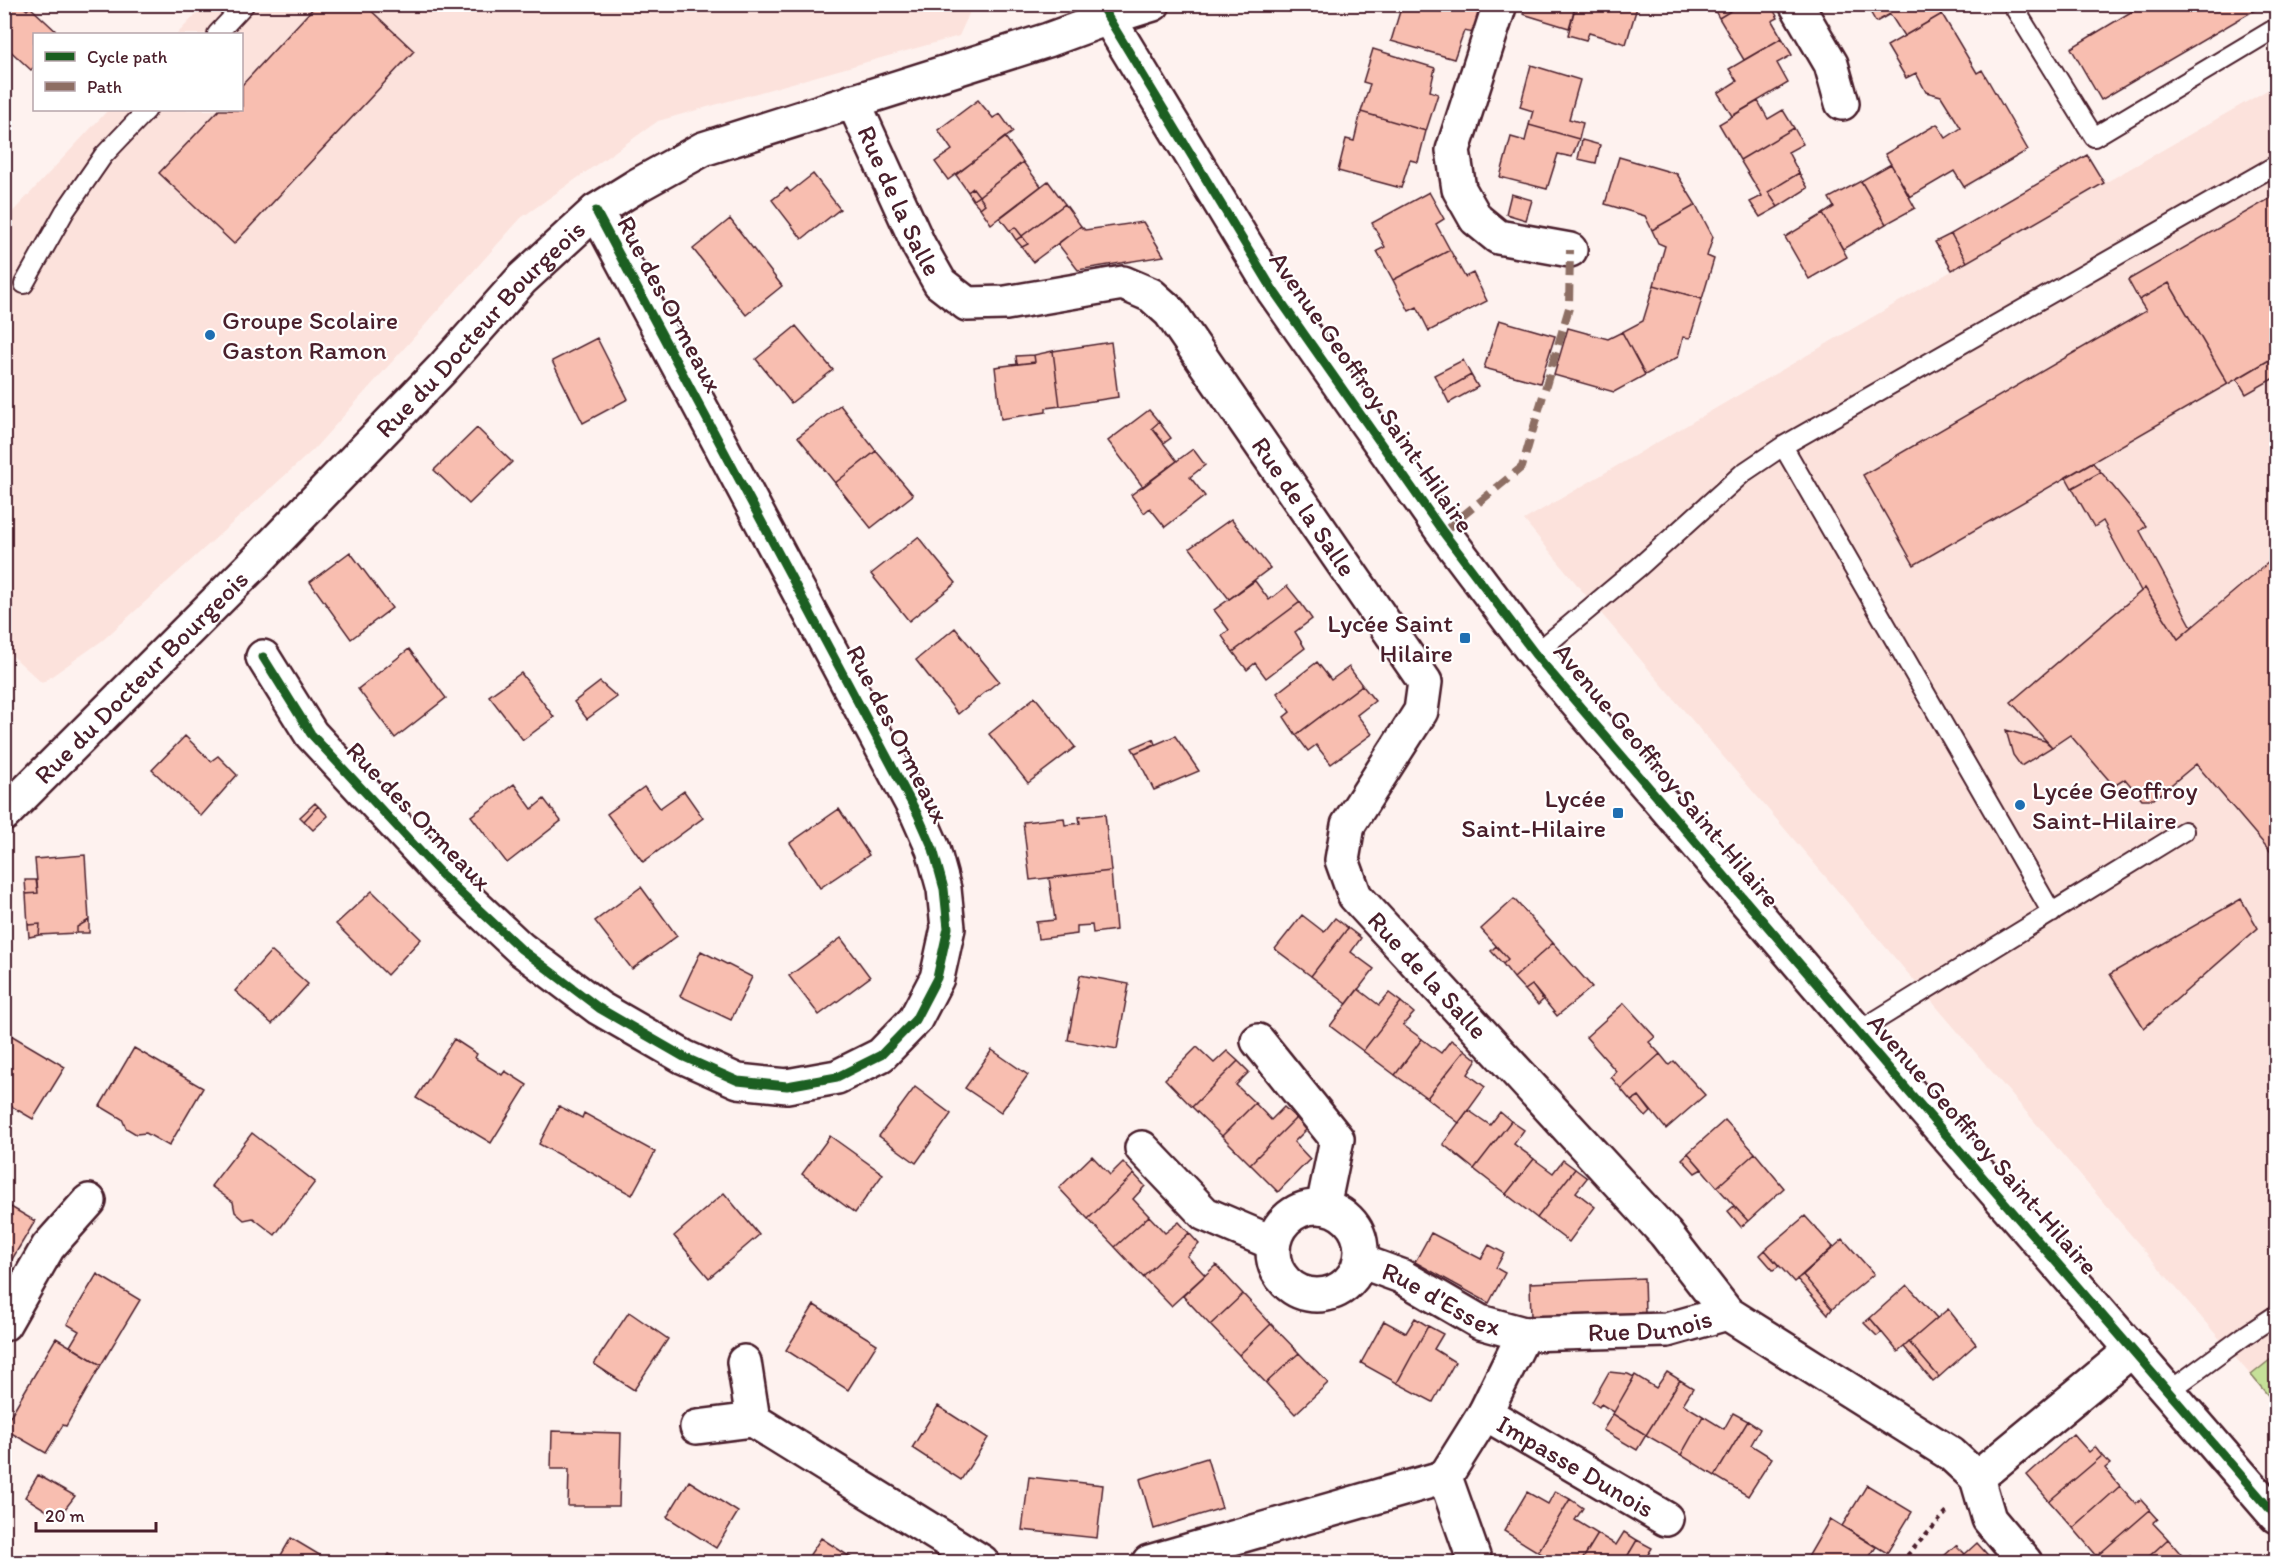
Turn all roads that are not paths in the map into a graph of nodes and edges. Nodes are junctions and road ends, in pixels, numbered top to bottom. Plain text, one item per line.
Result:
1 (244, 4) edge
2 (1153, 4) edge
3 (1500, 4) edge
4 (1796, 4) edge
5 (2012, 4) edge
6 (1104, 11) edge
7 (2277, 28) edge
8 (218, 33) edge
9 (853, 100) junction
10 (1842, 103) dead end
11 (146, 111) edge
12 (2277, 165) edge
13 (596, 211) junction
14 (1570, 250) dead end
15 (24, 284) dead end
16 (1783, 447) junction
17 (1535, 654) junction
18 (263, 657) dead end
19 (4, 814) edge
20 (2184, 831) dead end
21 (2052, 913) junction
22 (1857, 1032) junction
23 (1258, 1041) dead end
24 (1142, 1148) dead end
25 (89, 1201) dead end
26 (1323, 1207) junction
27 (1273, 1244) junction
28 (1360, 1261) junction
29 (1727, 1313) junction
30 (2277, 1315) edge
31 (4, 1324) edge
32 (1524, 1334) junction
33 (2133, 1349) junction
34 (744, 1362) dead end
35 (2168, 1392) junction
36 (1485, 1413) junction
37 (753, 1420) junction
38 (697, 1427) dead end
39 (1446, 1478) junction
40 (1977, 1478) junction
41 (2277, 1516) edge
42 (1666, 1519) dead end
43 (982, 1563) edge
44 (1149, 1563) edge
45 (1475, 1563) edge
46 (2025, 1563) edge

1 - 8 lane
2 - 6 street, Rue du Docteur Bourgeois
3 - 14 street
4 - 10 street
5 - 7 lane
6 - 9 street, Rue du Docteur Bourgeois
6 - 17 street, Avenue Geoffroy Saint-Hilaire
9 - 13 street, Rue du Docteur Bourgeois
9 - 29 street, Rue de la Salle
11 - 15 lane
12 - 16 lane
13 - 18 street, Rue des Ormeaux
13 - 19 street, Rue du Docteur Bourgeois
16 - 17 lane
16 - 21 lane
17 - 22 street, Avenue Geoffroy Saint-Hilaire
20 - 21 lane
21 - 22 lane
22 - 33 street, Avenue Geoffroy Saint-Hilaire
23 - 26 street
24 - 27 street
25 - 31 street
26 - 27 street
26 - 28 street
27 - 28 street
28 - 32 street, Rue d'Essex
29 - 32 street, Rue Dunois
29 - 40 street, Rue Dunois
30 - 35 lane
32 - 36 street
33 - 35 street, Avenue Geoffroy Saint-Hilaire
33 - 40 street
34 - 37 street
35 - 41 street, Avenue Geoffroy Saint-Hilaire
36 - 39 street
36 - 42 street, Impasse Dunois
37 - 38 street
37 - 43 street
39 - 44 street
39 - 45 street
40 - 46 street

